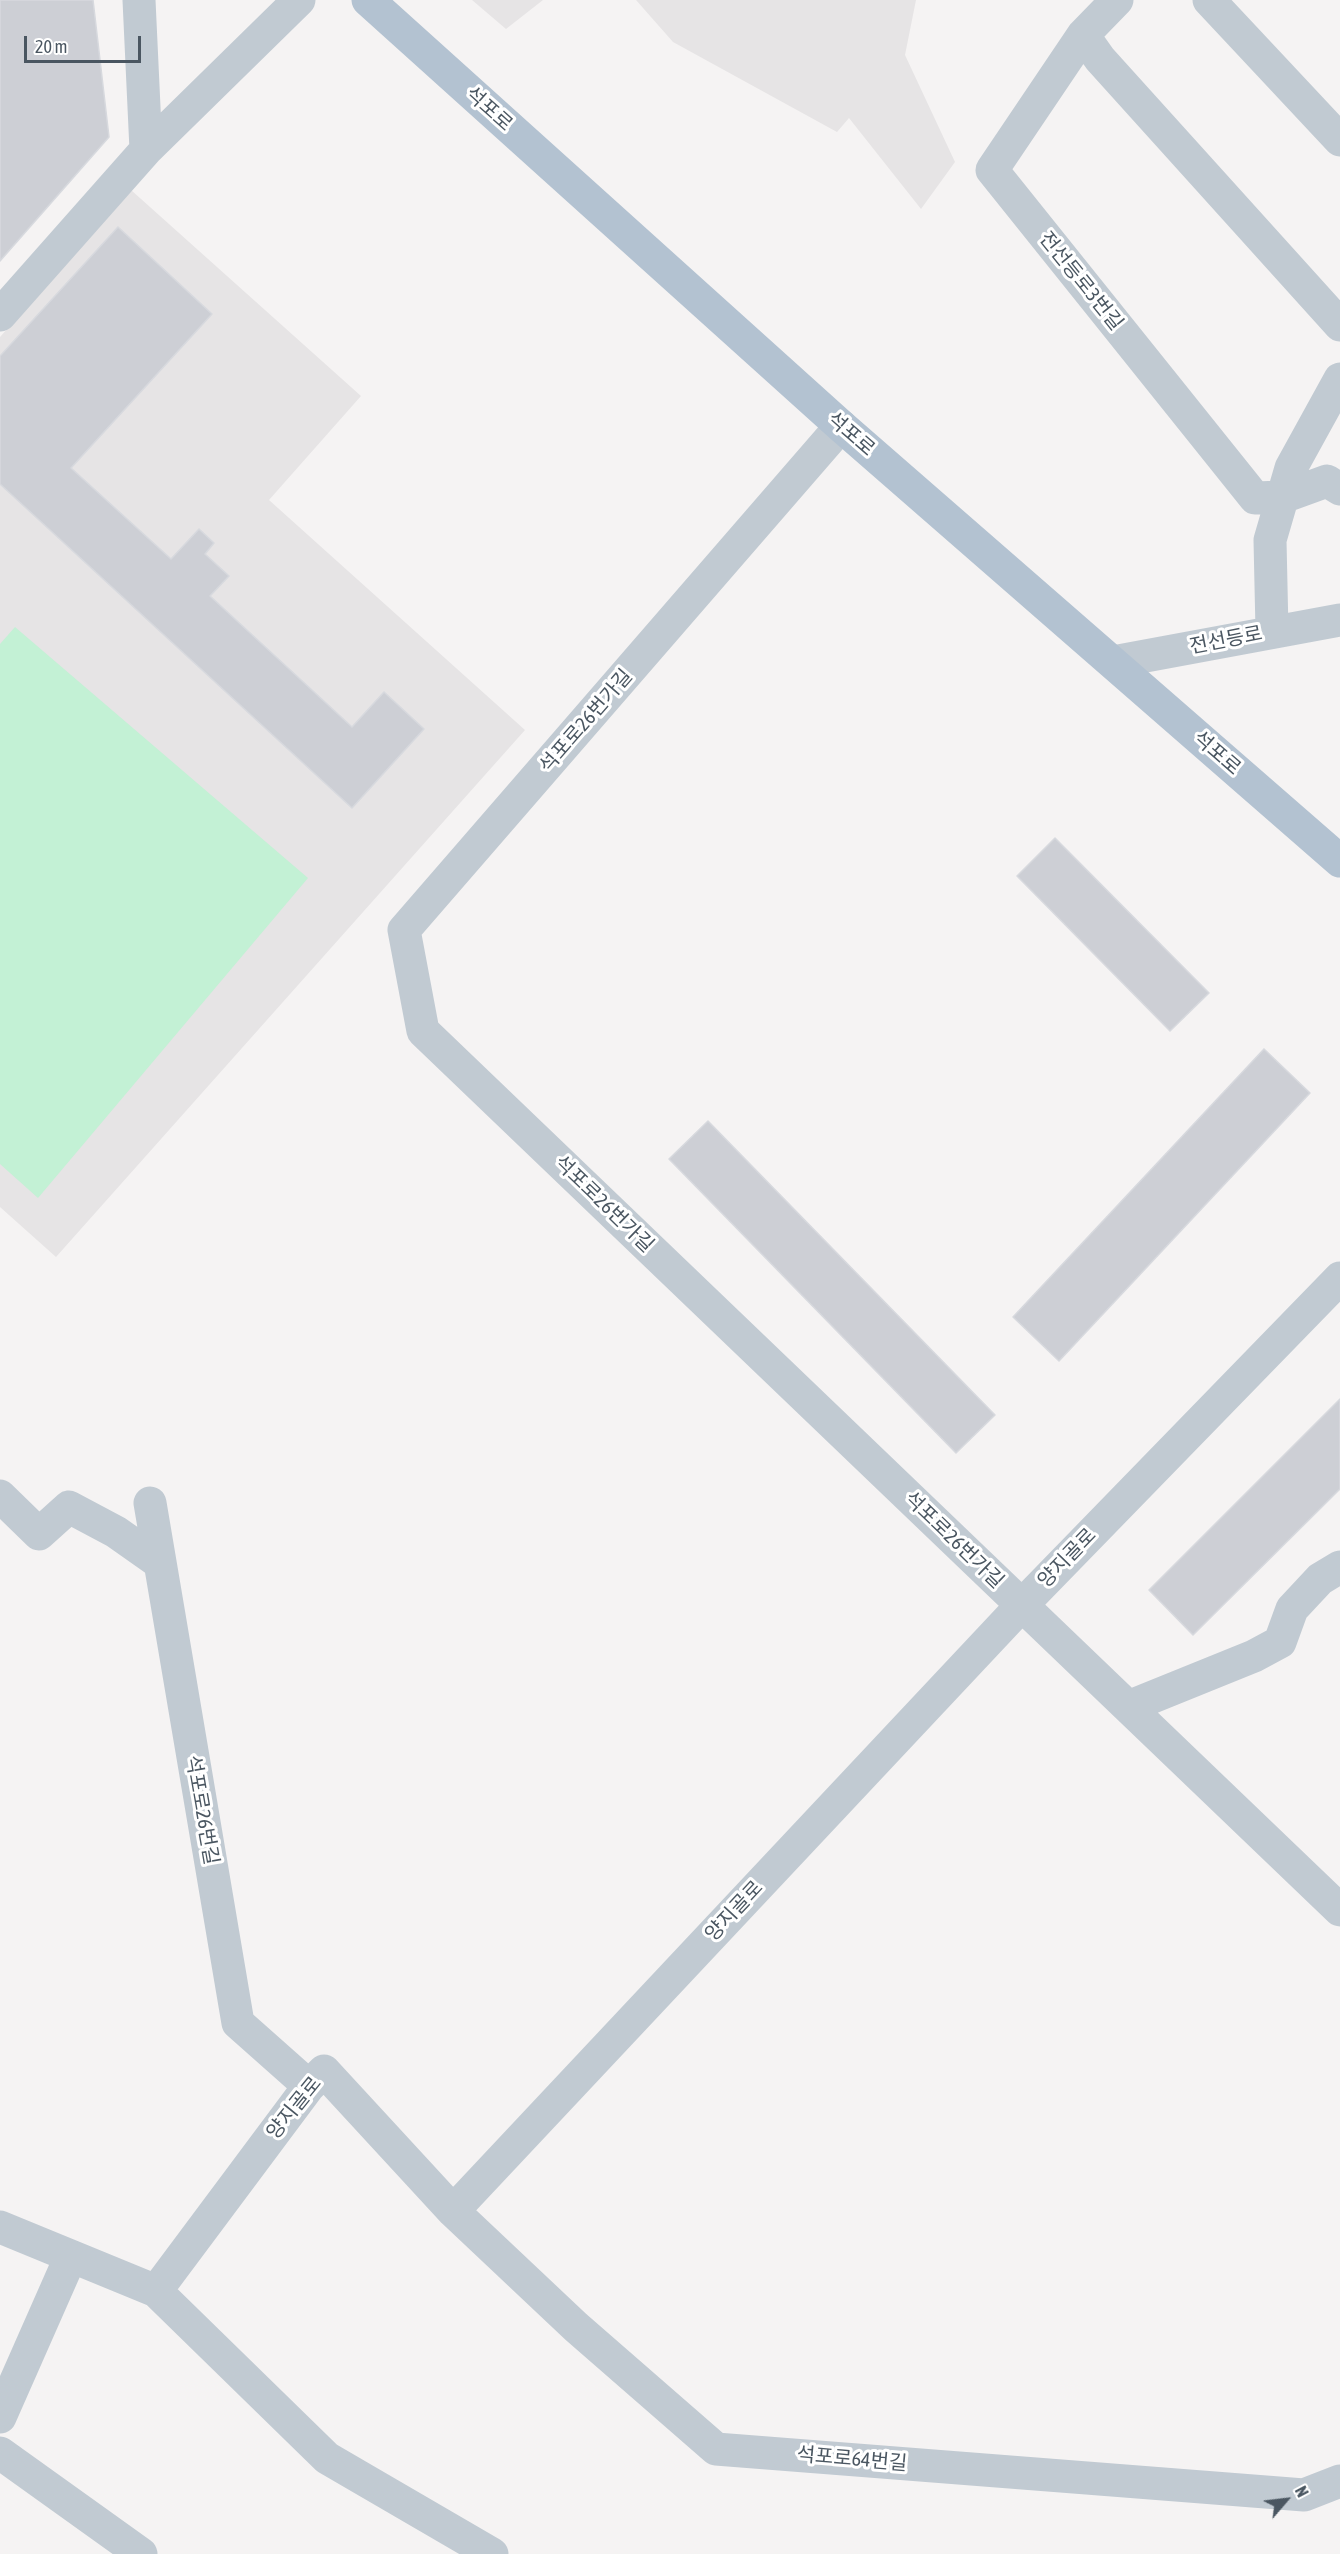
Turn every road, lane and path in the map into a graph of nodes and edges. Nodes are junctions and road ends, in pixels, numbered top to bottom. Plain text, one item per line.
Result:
1 (139, 0) edge
2 (299, 0) edge
3 (368, 0) edge
4 (1117, 0) edge
5 (1209, 0) edge
6 (1083, 35) junction
7 (1340, 140) edge
8 (146, 150) junction
9 (0, 315) edge
10 (1340, 325) edge
11 (1340, 379) edge
12 (842, 426) junction
13 (1340, 489) edge
14 (1283, 497) junction
15 (1340, 620) edge
16 (1272, 631) junction
17 (1113, 662) junction
18 (1340, 861) edge
19 (1340, 1278) edge
20 (0, 1496) edge
21 (150, 1503) dead end
22 (160, 1563) junction
23 (1340, 1567) edge
24 (1022, 1605) junction
25 (1128, 1707) junction
26 (1340, 1910) edge
27 (309, 2086) junction
28 (453, 2211) junction
29 (0, 2227) edge
30 (71, 2256) junction
31 (156, 2291) junction
32 (0, 2417) edge
33 (0, 2453) edge
34 (1340, 2481) edge
35 (141, 2554) edge
36 (492, 2554) edge

1 - 8 street
2 - 8 street
3 - 12 main road, 석포로
4 - 6 street, 전선등로3번길
5 - 7 street
6 - 10 street
6 - 14 street, 전선등로3번길
8 - 9 street
11 - 14 street
12 - 17 main road, 석포로
12 - 24 street, 석포로26번가길
13 - 14 street, 전선등로3번길
14 - 16 street
15 - 16 street, 전선등로
16 - 17 street, 전선등로
17 - 18 main road, 석포로
19 - 24 street, 양지골로
20 - 22 street
21 - 22 street, 석포로26번길
22 - 27 street, 석포로26번길
23 - 25 street
24 - 25 street, 석포로26번가길
24 - 28 street, 양지골로
25 - 26 street, 석포로26번가길
27 - 28 street, 양지골로
27 - 31 street, 양지골로
28 - 34 street, 석포로64번길
29 - 30 street
30 - 31 street
30 - 32 street
31 - 36 street
33 - 35 street

